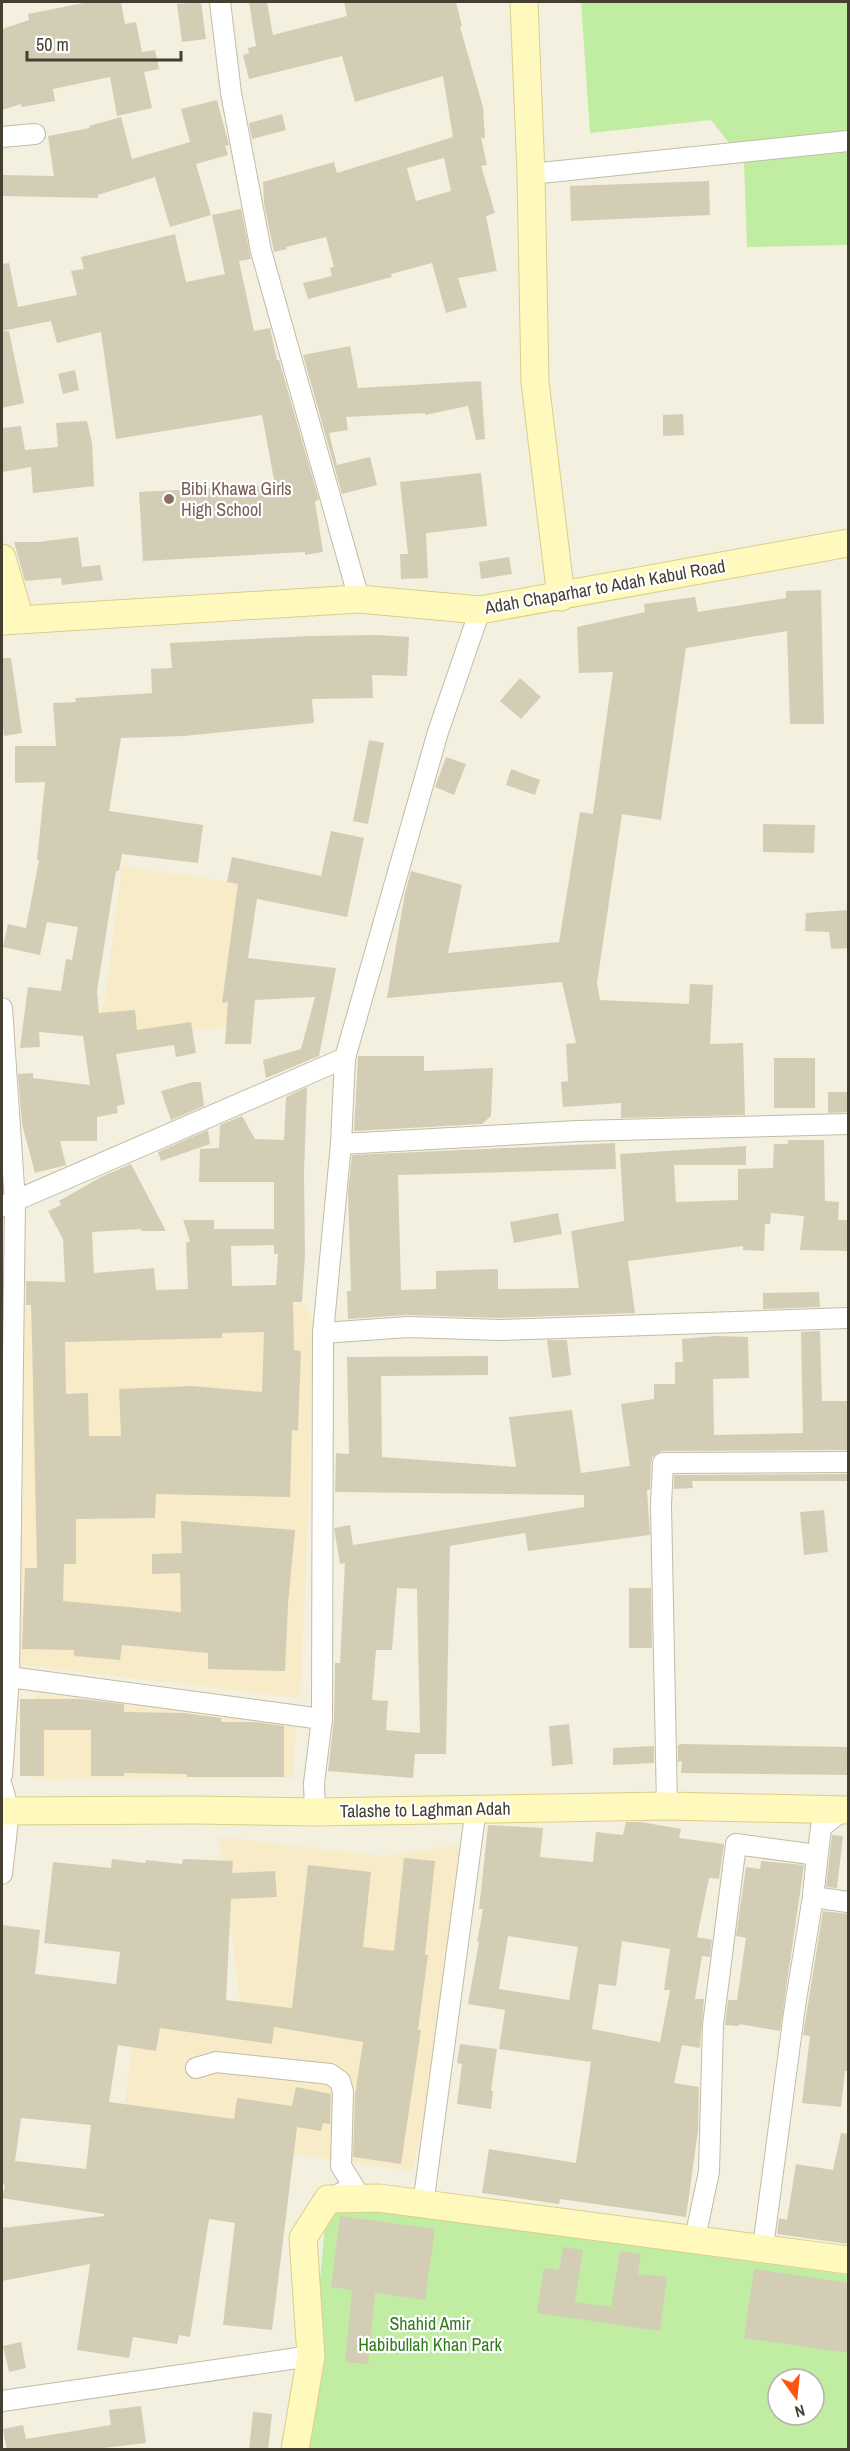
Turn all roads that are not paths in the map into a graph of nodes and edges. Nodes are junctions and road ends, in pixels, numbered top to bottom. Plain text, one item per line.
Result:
1 (220, 2) edge
2 (524, 2) edge
3 (35, 134) dead end
4 (2, 136) edge
5 (849, 141) edge
6 (531, 174) junction
7 (849, 543) edge
8 (2, 558) edge
9 (561, 597) junction
10 (359, 599) junction
11 (480, 610) junction
12 (11, 620) edge
13 (2, 1008) edge
14 (345, 1058) junction
15 (849, 1124) edge
16 (341, 1144) junction
17 (8, 1204) edge
18 (849, 1318) edge
19 (323, 1334) junction
20 (849, 1462) edge
21 (5, 1676) edge
22 (322, 1719) junction
23 (2, 1775) edge
24 (4, 1802) edge
25 (667, 1806) junction
26 (476, 1808) junction
27 (846, 1810) edge
28 (315, 1812) junction
29 (2, 1874) edge
30 (813, 1897) junction
31 (849, 1902) edge
32 (196, 2068) dead end
33 (328, 2199) junction
34 (423, 2205) junction
35 (695, 2238) junction
36 (763, 2247) junction
37 (849, 2260) edge
38 (311, 2356) junction
39 (2, 2402) edge
40 (296, 2450) edge

1 - 10 street
2 - 6 main road
3 - 4 street
5 - 6 street
6 - 9 main road
7 - 9 main road, Adah Chaparhar to Adah Kabul Road
8 - 12 main road
9 - 11 main road, Adah Chaparhar to Adah Kabul Road
10 - 11 main road, Adah Chaparhar to Adah Kabul Road
10 - 12 main road, Adah Chaparhar to Adah Kabul Road
11 - 14 street
13 - 17 street
14 - 16 street
14 - 17 street
15 - 16 street
16 - 19 street
17 - 21 street
18 - 19 street
19 - 22 street
20 - 25 street
21 - 22 street
21 - 23 street
22 - 28 street
24 - 28 main road, Talashe to Laghman Adah
24 - 29 street
25 - 26 main road, Talashe to Laghman Adah
25 - 27 main road, Talashe to Laghman Adah
26 - 28 main road, Talashe to Laghman Adah
26 - 34 street
27 - 30 street
30 - 31 street
30 - 35 street
30 - 36 street
32 - 33 street
33 - 34 main road
33 - 38 main road
34 - 35 main road
35 - 36 main road
36 - 37 main road
38 - 39 street
38 - 40 main road

